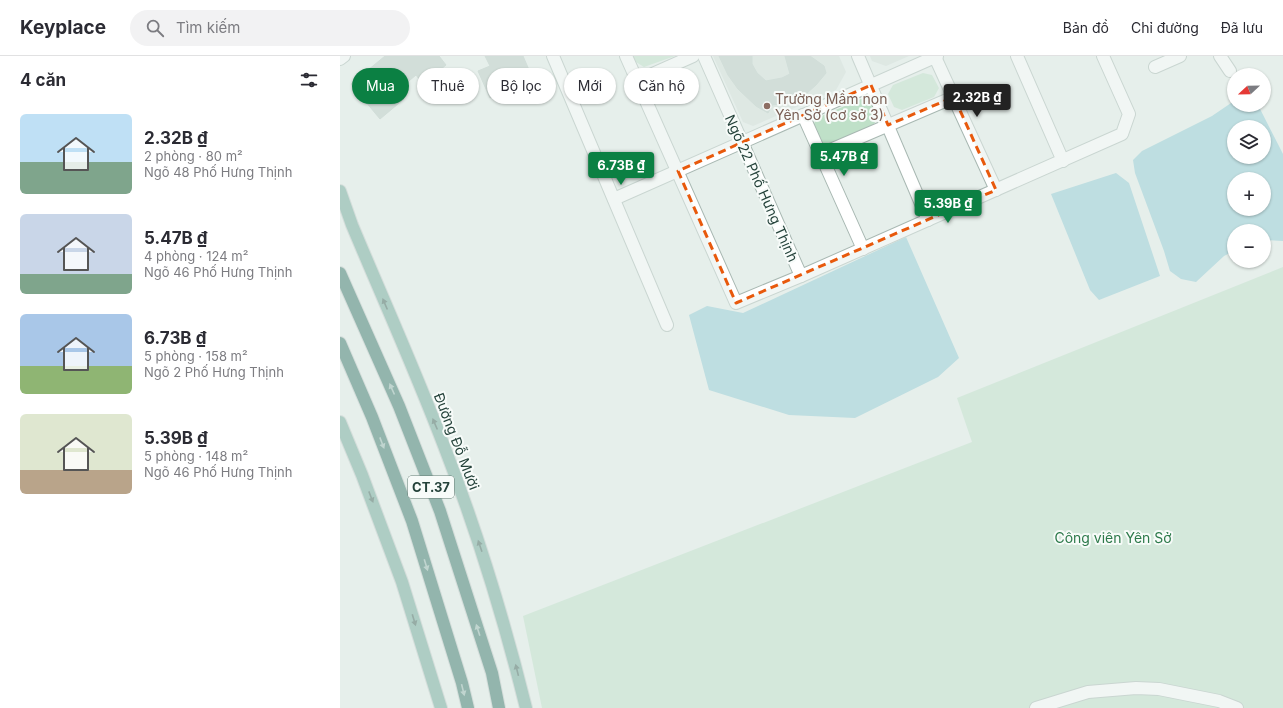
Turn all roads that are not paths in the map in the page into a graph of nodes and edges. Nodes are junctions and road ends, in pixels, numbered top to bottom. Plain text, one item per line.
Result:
1 (344, 56) edge
2 (553, 56) edge
3 (626, 56) edge
4 (693, 56) edge
5 (704, 56) edge
6 (858, 56) edge
7 (936, 56) edge
8 (1016, 56) edge
9 (1103, 56) edge
10 (1220, 56) edge
11 (1172, 58) edge
12 (340, 59) edge
13 (1155, 67) dead end
14 (632, 68) edge
15 (665, 68) edge
16 (1228, 68) edge
17 (871, 85) junction
18 (954, 97) junction
19 (648, 104) edge
20 (803, 115) junction
21 (888, 125) junction
22 (742, 142) junction
23 (821, 154) junction
24 (1063, 161) junction
25 (678, 171) junction
26 (340, 190) edge
27 (996, 190) junction
28 (614, 199) junction
29 (343, 210) edge
30 (928, 220) junction
31 (863, 249) junction
32 (340, 273) edge
33 (801, 276) junction
34 (667, 325) dead end
35 (340, 343) edge
36 (340, 422) edge
37 (1202, 703) edge
38 (1218, 705) edge
39 (441, 708) edge
40 (468, 708) edge
41 (499, 708) edge
42 (526, 708) edge
43 (1036, 708) edge
44 (1237, 708) edge

1 - 12 street
2 - 28 street
3 - 14 street
4 - 15 street
5 - 22 street, Ngõ 22 Phố Hưng Thịnh
6 - 17 street
7 - 17 street
7 - 18 street
8 - 24 street
9 - 24 street
10 - 16 street
11 - 13 street
17 - 20 street
17 - 21 street
18 - 21 street
18 - 27 street
19 - 25 street
20 - 22 street
20 - 23 street
21 - 23 street
21 - 30 street
22 - 25 street
22 - 33 street, Ngõ 22 Phố Hưng Thịnh
23 - 31 street
24 - 27 street
25 - 28 street
25 - 33 street
26 - 29 main road, Đường Đỗ Mười
27 - 30 street
28 - 34 street
42 -> 29 main road, Đường Đỗ Mười
30 - 31 street
31 - 33 street
41 -> 32 highway, CT.37
35 -> 40 highway, CT.37
36 -> 39 main road
37 - 38 street
37 - 43 street
38 - 44 street

